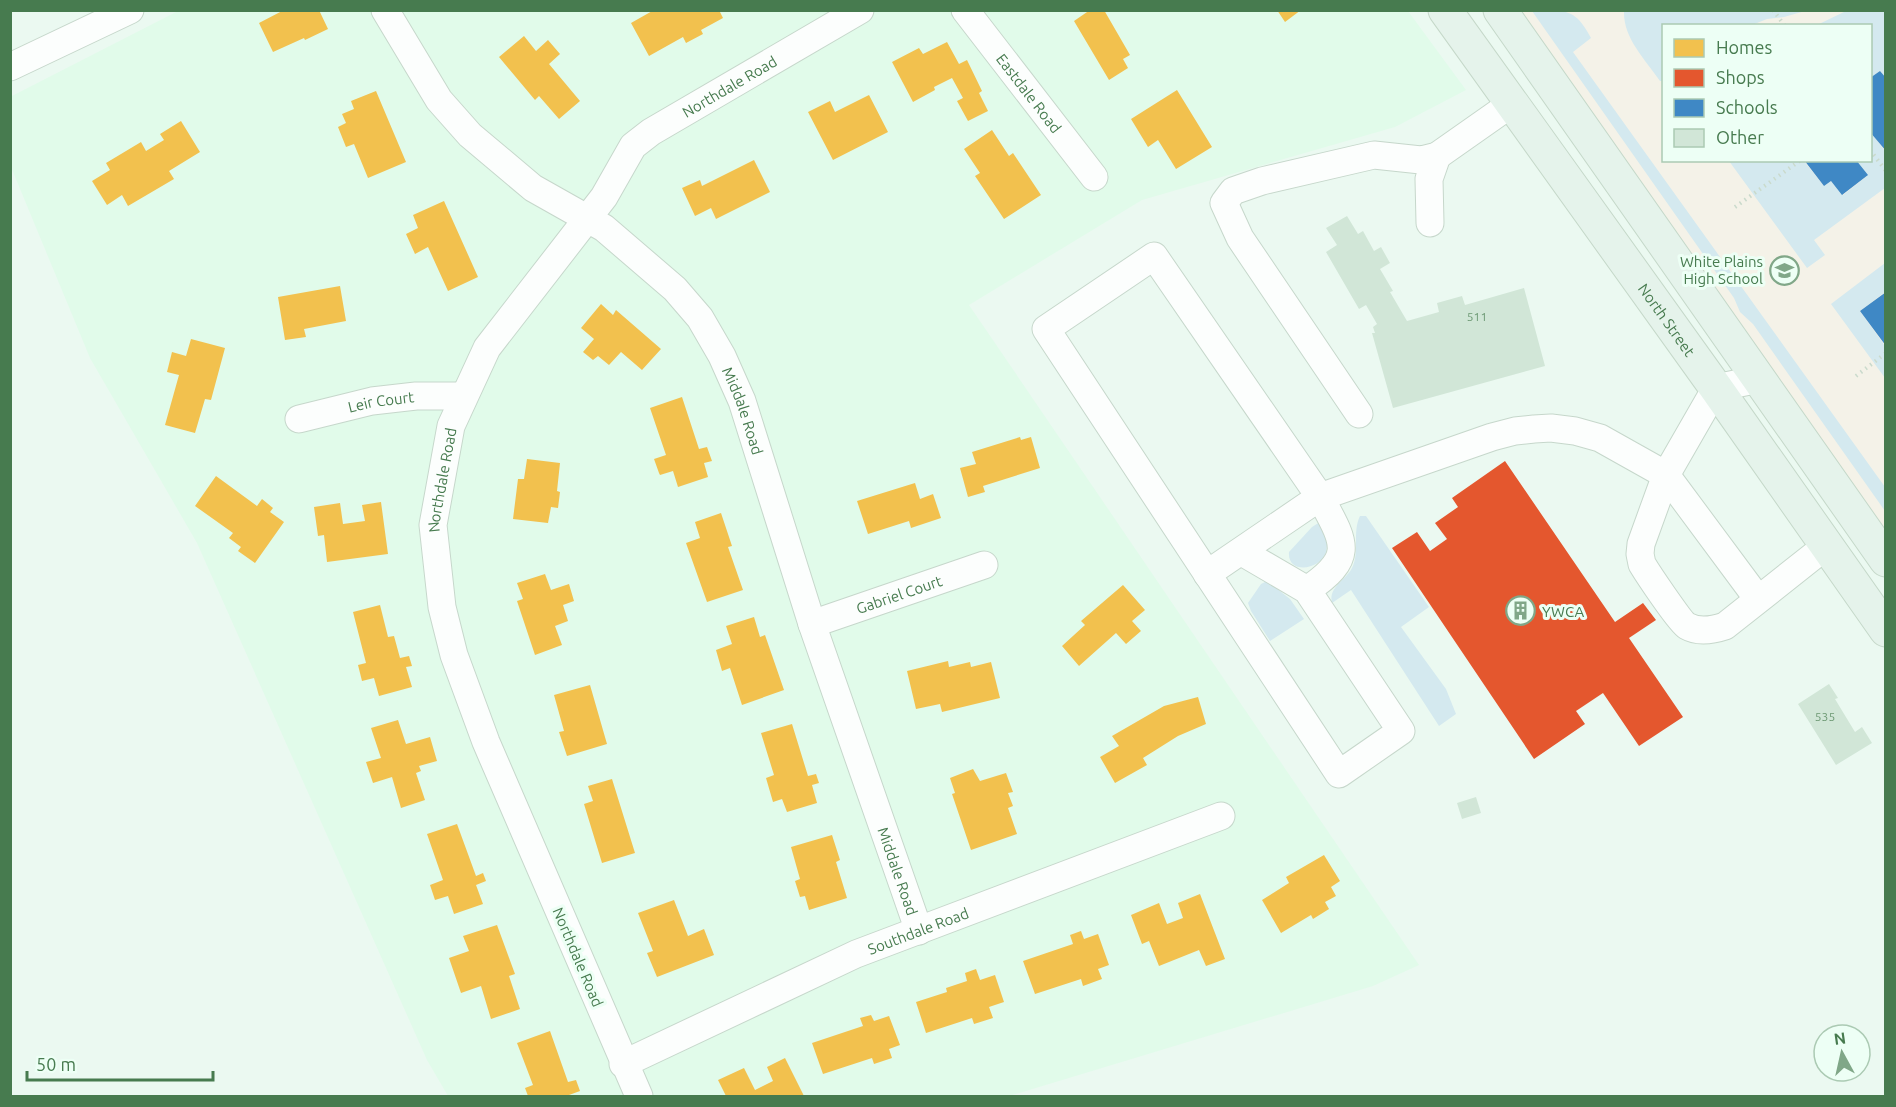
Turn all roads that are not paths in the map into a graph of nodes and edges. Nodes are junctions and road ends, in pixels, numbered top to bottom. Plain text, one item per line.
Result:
1 (130, 10) edge
2 (385, 10) edge
3 (860, 10) edge
4 (965, 10) edge
5 (1445, 10) edge
6 (1500, 10) edge
7 (10, 67) edge
8 (1511, 105) junction
9 (1437, 156) junction
10 (1094, 177) dead end
11 (587, 219) junction
12 (1430, 223) dead end
13 (1759, 379) junction
14 (1716, 388) junction
15 (464, 396) junction
16 (1359, 414) dead end
17 (299, 419) dead end
18 (1666, 475) junction
19 (1320, 497) junction
20 (1826, 546) junction
21 (1242, 552) junction
22 (1886, 560) edge
23 (984, 565) dead end
24 (1207, 574) junction
25 (1307, 590) junction
26 (1758, 599) junction
27 (812, 624) junction
28 (1886, 630) edge
29 (1221, 816) dead end
30 (919, 931) junction
31 (623, 1064) junction
32 (639, 1096) edge

1 - 7 street
2 - 11 street, Middale Road
3 - 11 street, Northdale Road
4 - 10 street, Eastdale Road
5 - 8 main road, North Street
6 - 13 main road
8 - 9 street
8 - 14 main road, North Street
9 - 12 street
9 - 16 street
11 - 15 street, Northdale Road
11 - 27 street, Middale Road
13 - 14 street
13 - 22 main road
14 - 18 street
14 - 20 main road, North Street
15 - 17 street, Leir Court
15 - 31 street, Northdale Road
18 - 19 street
18 - 26 street
18 - 26 street
19 - 21 street
19 - 24 street
19 - 25 street
20 - 26 street
20 - 28 main road, North Street
21 - 24 street
21 - 25 street
23 - 27 street, Gabriel Court
24 - 25 street
27 - 30 street, Middale Road
29 - 30 street, Southdale Road
30 - 31 street, Southdale Road
31 - 32 street, Northdale Road

